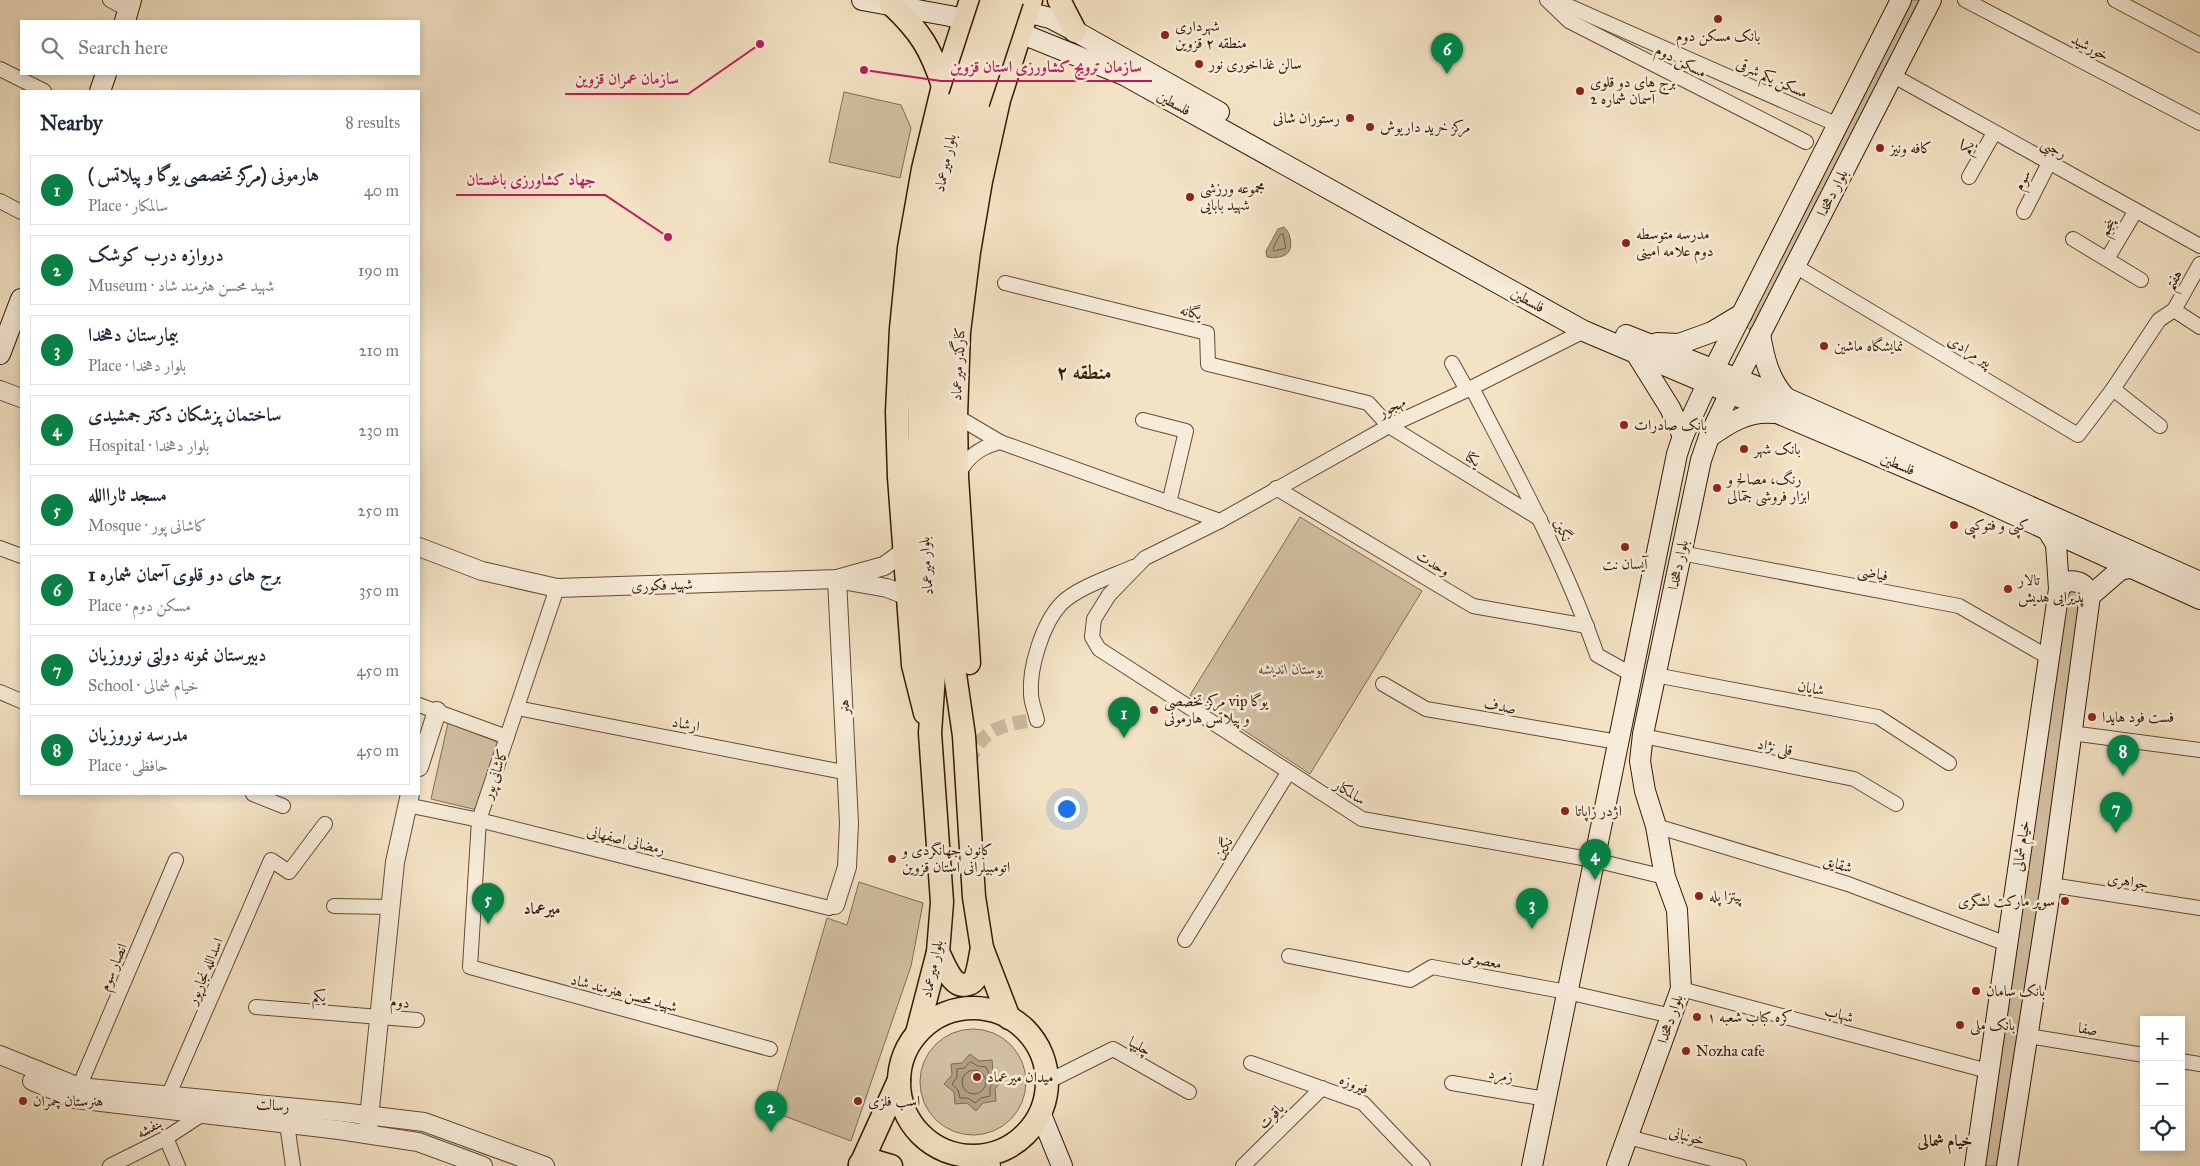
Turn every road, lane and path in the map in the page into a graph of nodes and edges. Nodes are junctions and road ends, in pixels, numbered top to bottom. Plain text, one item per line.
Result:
1 (110, 0) edge
2 (862, 0) edge
3 (976, 0) edge
4 (992, 0) edge
5 (1059, 0) edge
6 (1548, 0) edge
7 (1555, 0) edge
8 (1900, 0) edge
9 (1931, 0) edge
10 (1965, 0) edge
11 (2115, 0) edge
12 (891, 4) junction
13 (1023, 4) edge
14 (129, 7) edge
15 (967, 10) edge
16 (1075, 30) junction
17 (1020, 33) junction
18 (2200, 45) edge
19 (0, 69) edge
20 (106, 75) edge
21 (1892, 75) junction
22 (42, 90) edge
23 (100, 90) edge
24 (970, 97) junction
25 (2200, 123) edge
26 (1838, 125) junction
27 (1994, 133) junction
28 (1806, 142) dead end
29 (2049, 164) junction
30 (1969, 177) dead end
31 (0, 202) edge
32 (20, 212) edge
33 (2024, 212) dead end
34 (2134, 212) junction
35 (2073, 239) dead end
36 (2200, 246) edge
37 (2107, 259) junction
38 (2200, 264) edge
39 (1795, 266) junction
40 (2142, 280) dead end
41 (1005, 283) dead end
42 (20, 301) edge
43 (2174, 310) junction
44 (1742, 314) junction
45 (1586, 325) junction
46 (2200, 327) edge
47 (4, 332) edge
48 (1760, 334) junction
49 (1640, 348) junction
50 (0, 354) edge
51 (1452, 363) dead end
52 (1711, 377) junction
53 (1734, 386) junction
54 (1470, 389) junction
55 (2113, 389) junction
56 (0, 390) edge
57 (20, 398) edge
58 (1784, 406) junction
59 (956, 416) junction
60 (1143, 420) dead end
61 (1389, 426) junction
62 (2160, 426) dead end
63 (1683, 436) junction
64 (1709, 437) junction
65 (1000, 442) junction
66 (957, 477) junction
67 (1276, 488) junction
68 (1169, 503) junction
69 (1540, 519) junction
70 (1220, 521) junction
71 (2046, 528) junction
72 (0, 548) edge
73 (420, 548) edge
74 (904, 551) junction
75 (1681, 552) junction
76 (20, 556) edge
77 (1138, 565) junction
78 (2133, 567) junction
79 (837, 579) junction
80 (2200, 582) edge
81 (557, 588) junction
82 (2059, 589) junction
83 (908, 596) junction
84 (2090, 596) junction
85 (2200, 599) edge
86 (1587, 626) junction
87 (1092, 636) joint
88 (2048, 657) junction
89 (1631, 674) junction
90 (1655, 675) junction
91 (1383, 684) dead end
92 (0, 692) edge
93 (20, 701) edge
94 (420, 704) edge
95 (517, 708) junction
96 (437, 712) junction
97 (1037, 720) dead end
98 (930, 732) junction
99 (2071, 733) junction
100 (964, 736) junction
101 (1643, 736) junction
102 (507, 738) junction
103 (1618, 742) junction
104 (2200, 750) edge
105 (420, 764) edge
106 (1949, 764) dead end
107 (848, 773) junction
108 (1288, 773) junction
109 (256, 795) edge
110 (409, 800) edge
111 (1896, 804) dead end
112 (283, 806) dead end
113 (479, 820) junction
114 (325, 824) dead end
115 (1656, 826) junction
116 (176, 860) dead end
117 (1594, 860) junction
118 (1664, 877) junction
119 (2051, 885) junction
120 (835, 905) joint
121 (334, 906) dead end
122 (390, 907) junction
123 (2200, 908) edge
124 (1185, 940) dead end
125 (2007, 944) junction
126 (982, 948) junction
127 (938, 952) junction
128 (1289, 956) dead end
129 (470, 967) joint
130 (1680, 989) junction
131 (1567, 992) junction
132 (256, 1007) dead end
133 (379, 1016) junction
134 (1672, 1016) junction
135 (1009, 1018) junction
136 (417, 1020) dead end
137 (917, 1033) junction
138 (2028, 1036) junction
139 (770, 1049) dead end
140 (2140, 1054) edge
141 (0, 1055) edge
142 (2185, 1062) edge
143 (1251, 1063) dead end
144 (2200, 1064) edge
145 (0, 1066) edge
146 (1988, 1071) junction
147 (899, 1080) junction
148 (1047, 1082) junction
149 (1452, 1083) dead end
150 (79, 1087) junction
151 (1322, 1088) junction
152 (1189, 1092) dead end
153 (169, 1094) junction
154 (1546, 1099) junction
155 (1040, 1112) junction
156 (201, 1115) junction
157 (369, 1116) junction
158 (286, 1124) junction
159 (368, 1134) junction
160 (1628, 1137) junction
161 (166, 1138) junction
162 (949, 1152) junction
163 (982, 1161) edge
164 (860, 1165) edge
165 (110, 1166) edge
166 (178, 1166) edge
167 (292, 1166) edge
168 (483, 1166) edge
169 (545, 1166) edge
170 (892, 1166) edge
171 (931, 1166) edge
172 (1062, 1166) edge
173 (1243, 1166) edge
174 (1422, 1166) edge
175 (1532, 1166) edge
176 (1617, 1166) edge
177 (1739, 1166) edge
178 (1975, 1166) edge
179 (2008, 1166) edge

1 - 14 street
2 - 12 main road, فلسطین
3 - 13 main road, فلسطین
4 - 24 main road, bridge
5 - 16 main road
6 - 28 street, مسکن دوم
7 - 26 street, مسکن یکم شرقی
8 - 26 main road, بلوار دهخدا
9 - 21 main road, بلوار دهخدا
10 - 25 street, خورشید
11 - 18 street
12 - 15 main road, فلسطین
12 - 24 main road
13 - 16 main road, فلسطین
13 - 17 main road, کنارگذر میرعماد
13 - 24 main road, bridge
15 - 17 main road, فلسطین
15 - 24 main road, کنارگذر میرعماد
16 - 45 main road, فلسطین
17 - 24 main road, کنارگذر میرعماد
17 - 45 main road, فلسطین
19 - 22 street
20 - 23 main road
21 - 27 street, رجبی
21 - 39 main road, بلوار دهخدا
24 - 59 main road, کنارگذر میرعماد
24 - 74 main road, کنارگذر میرعماد
24 - 98 main road, بلوار میرعماد
24 - 100 main road, بلوار میرعماد
26 - 44 main road, بلوار دهخدا
27 - 29 street, رجبی
27 - 30 street, یکم
29 - 33 street, سوم
29 - 34 street, رجبی
31 - 32 street
34 - 36 street, رجبی
34 - 37 street, پنجم
35 - 37 street, پنجم
37 - 40 street, پنجم
38 - 43 street, هفتم
39 - 48 main road, بلوار دهخدا
39 - 55 street, پیر مرادی
41 - 61 street, یگانه
42 - 47 main road
43 - 46 street, هفتم
43 - 55 street
44 - 49 main road
44 - 52 main road, بلوار دهخدا
45 - 49 main road, فلسطین
45 - 54 street, مهجور
47 - 50 main road
48 - 53 main road, بلوار دهخدا
48 - 58 main road
49 - 52 main road, فلسطین
49 - 63 main road
51 - 54 street, نگین
52 - 53 main road, فلسطین
52 - 63 main road, بلوار دهخدا
53 - 58 main road, فلسطین
53 - 64 main road, بلوار دهخدا
54 - 61 street, مهجور
54 - 69 street, نگین
55 - 62 street
56 - 57 street
58 - 64 main road
58 - 71 main road, فلسطین
58 - 80 main road, فلسطین
59 - 65 street
59 - 66 main road, کنارگذر میرعماد
60 - 68 street
61 - 67 street, مهجور
61 - 69 street, یکتا
63 - 89 main road, بلوار دهخدا
64 - 75 main road, بلوار دهخدا
65 - 66 street
65 - 68 street
66 - 100 main road, کنارگذر میرعماد
67 - 70 street, مهجور
67 - 86 street, وحدت
68 - 70 street
69 - 86 street, نگین
70 - 77 street, مهجور
71 - 78 main road, فلسطین
71 - 82 main road, خیام شمالی
72 - 76 street
73 - 81 street, شهید فکوری
74 - 79 street, شهید فکوری
74 - 83 main road, کنارگذر میرعماد
75 - 88 street, فیاضی
75 - 90 main road, بلوار دهخدا
77 - 87 street, مهجور
77 - 97 street
78 - 84 main road
78 - 85 main road, فلسطین
79 - 81 street, شهید فکوری
79 - 83 street
79 - 107 street, هنر
81 - 95 street, کاشانی پور
82 - 84 main road
82 - 88 main road, خیام شمالی
83 - 98 main road, کنارگذر میرعماد
84 - 99 main road
86 - 89 street, نگین
87 - 108 street, سالمکار
88 - 125 main road, خیام شمالی
89 - 103 main road, بلوار دهخدا
90 - 101 main road, بلوار دهخدا
90 - 106 street, شایان
91 - 103 street, صدف
92 - 93 street
94 - 96 street
95 - 102 street, کاشانی پور
95 - 107 street, ارشاد
96 - 102 street
96 - 105 street
98 - 127 main road, بلوار میرعماد
99 - 104 street
99 - 119 main road
100 - 126 main road, بلوار میرعماد
101 - 111 street, قلی نژاد
101 - 115 main road, بلوار دهخدا
102 - 113 street, کاشانی پور
103 - 117 main road, بلوار دهخدا
107 - 120 street, هنر
108 - 117 street, سالمکار
108 - 124 street, نگین
109 - 112 street
110 - 113 street, رمضانی اصفهانی
110 - 122 street
113 - 120 street, رمضانی اصفهانی
113 - 129 street, کاشانی پور
114 - 153 street, اسدالله نجارپور
115 - 118 main road, بلوار دهخدا
115 - 125 street, شقایق
116 - 150 street, انصار سوم
117 - 118 street, سالمکار
117 - 131 main road, بلوار دهخدا
118 - 130 main road, بلوار دهخدا
119 - 123 street, جواهری
119 - 138 main road
121 - 122 street
122 - 133 street
125 - 146 main road, خیام شمالی
126 - 127 main road
126 - 135 main road, بلوار میرعماد
127 - 137 main road, بلوار میرعماد
128 - 131 street, معصومی
129 - 139 street, شهید محسن هنرمند شاد
130 - 134 main road, بلوار دهخدا
130 - 146 street, شهاب
131 - 134 street, معصومی
131 - 154 main road, بلوار دهخدا
132 - 133 street, یکم
133 - 136 street, دوم
133 - 157 street
134 - 160 main road, بلوار دهخدا
135 - 137 main road
135 - 148 main road
137 - 147 main road
138 - 140 street, صفا
138 - 179 main road
141 - 150 street, رسالت
142 - 144 street
143 - 151 street, فیروزه
145 - 156 street, رسالت
146 - 178 main road, خیام شمالی
147 - 162 main road
147 - 164 main road
148 - 152 street, چلیپا
148 - 155 main road
149 - 154 street, زمرد
150 - 153 street, رسالت
151 - 173 street, یاقوت
151 - 174 street, فیروزه
153 - 157 street, رسالت
154 - 175 main road, بلوار دهخدا
155 - 163 main road
155 - 172 main road
156 - 158 street, رسالت
156 - 161 street, بنفشه
157 - 159 street
157 - 169 street, رسالت
158 - 159 street, رسالت
158 - 167 street
159 - 168 street, رسالت
160 - 176 main road, بلوار دهخدا
160 - 177 street, خونبانی
161 - 165 street, بنفشه
161 - 166 street
162 - 163 main road
162 - 171 main road
164 - 170 main road

